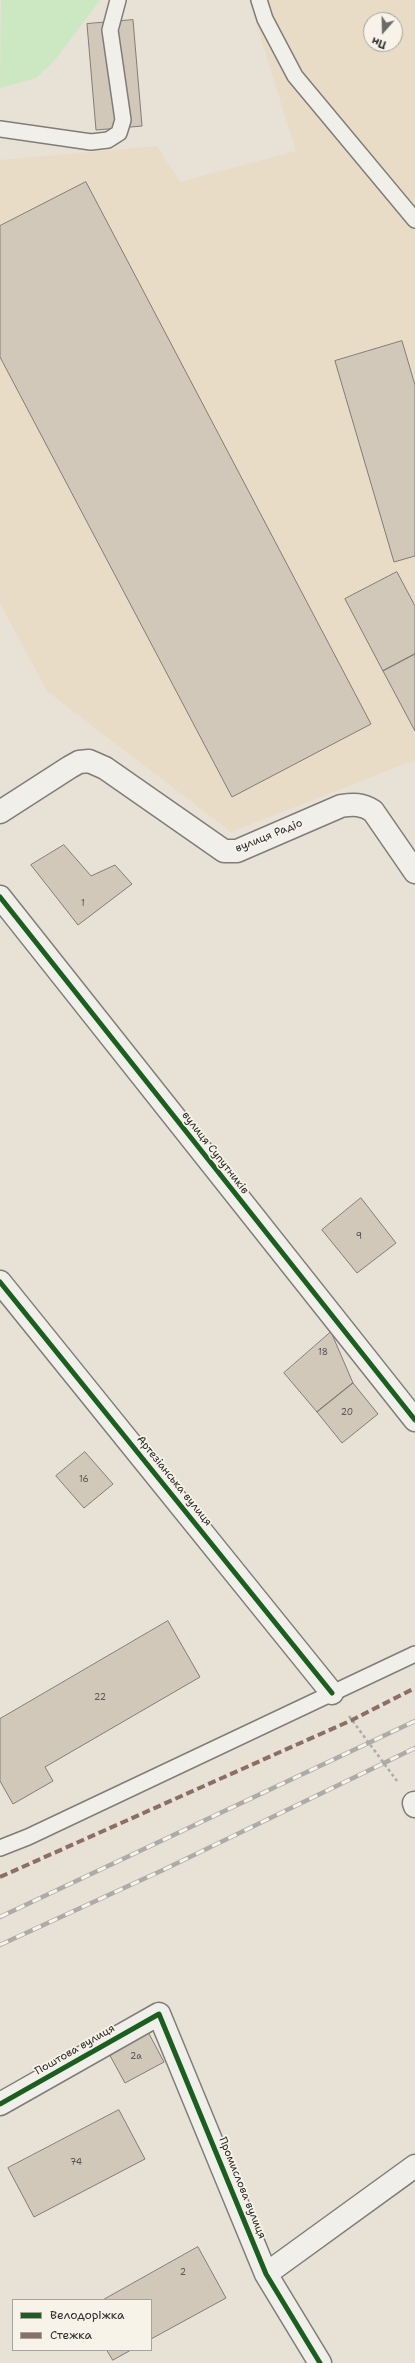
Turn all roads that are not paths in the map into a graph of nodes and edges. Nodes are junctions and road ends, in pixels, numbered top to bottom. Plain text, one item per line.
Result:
1 (118, 0) edge
2 (259, 0) edge
3 (0, 129) edge
4 (415, 220) edge
5 (0, 812) edge
6 (415, 872) edge
7 (0, 898) edge
8 (0, 1282) edge
9 (415, 1420) edge
10 (415, 1654) edge
11 (332, 1693) junction
12 (0, 1848) edge
13 (159, 2014) joint
14 (0, 2104) edge
15 (415, 2166) edge
16 (266, 2274) junction
17 (320, 2363) edge

1 - 3 lane
2 - 4 lane
5 - 6 street, вулиця Радіо
7 - 9 street, вулиця Супутників
8 - 11 street, Артезіанська вулиця
10 - 11 lane
11 - 12 lane
13 - 14 street, Поштова вулиця
13 - 16 street, Промислова вулиця
15 - 16 street
16 - 17 street, Промислова вулиця

